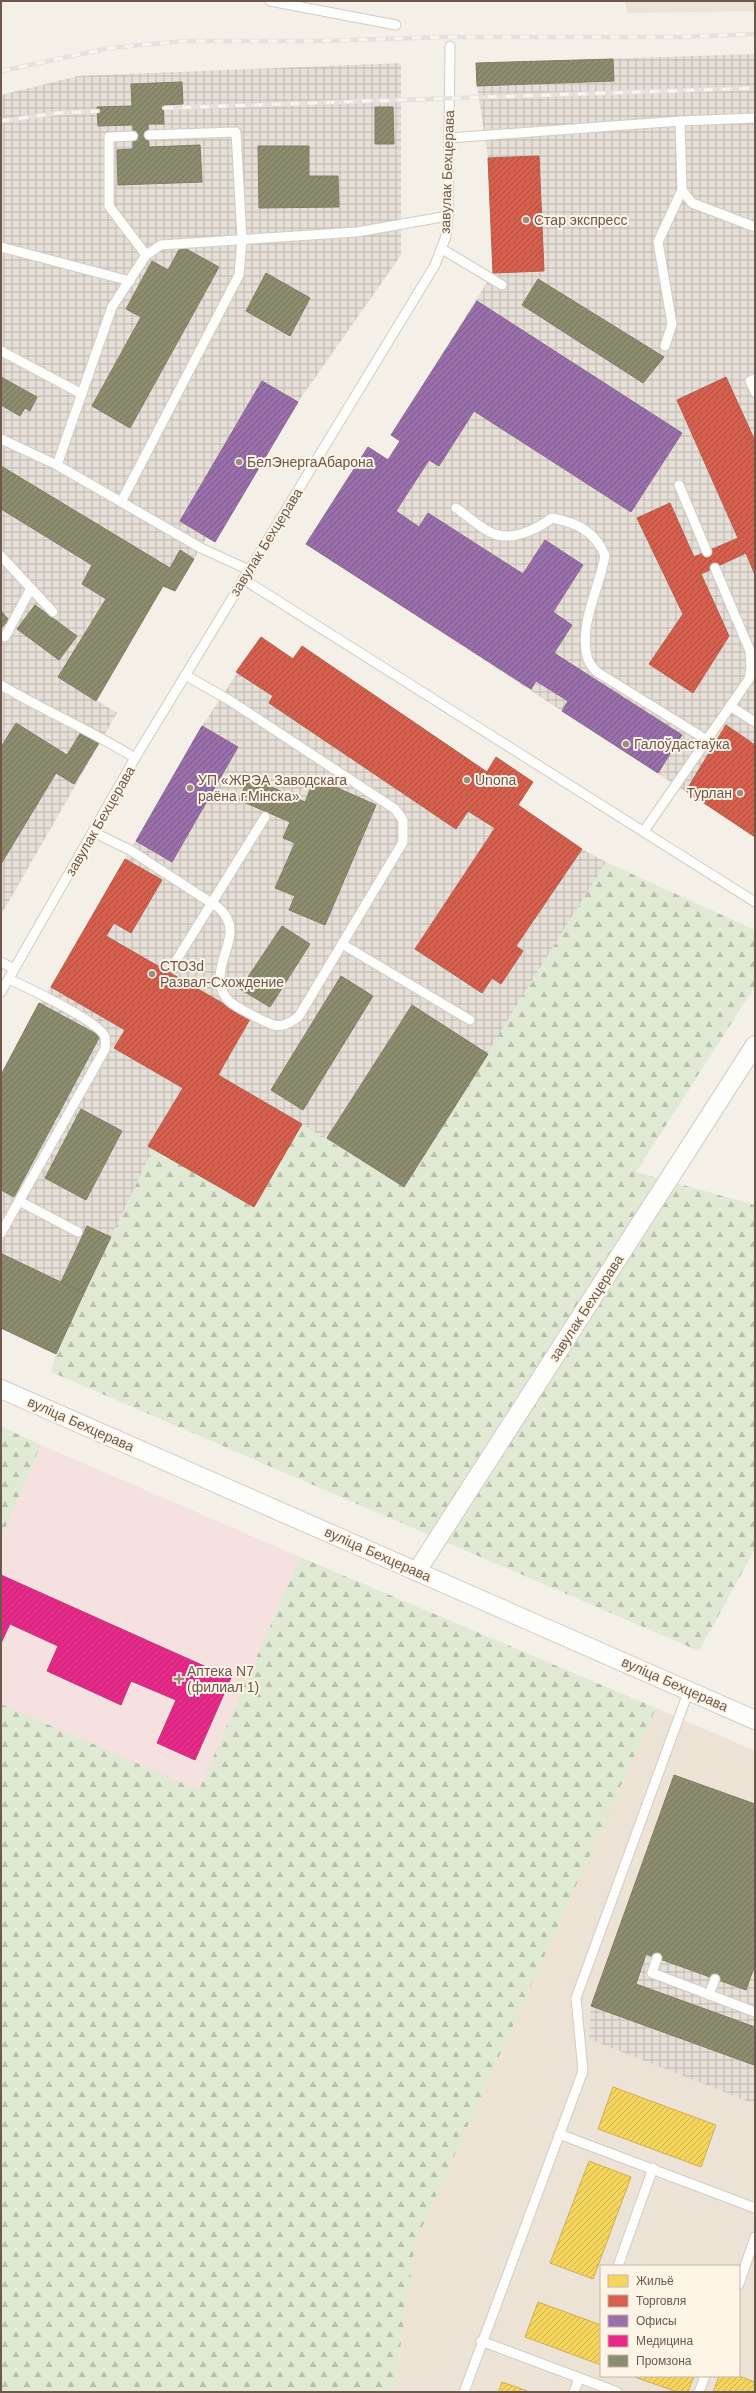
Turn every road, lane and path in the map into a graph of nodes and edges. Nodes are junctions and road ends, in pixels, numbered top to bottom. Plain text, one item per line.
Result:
1 (270, 1) edge
2 (396, 25) dead end
3 (450, 46) dead end
4 (755, 118) edge
5 (680, 121) junction
6 (149, 135) dead end
7 (133, 136) dead end
8 (449, 138) junction
9 (682, 190) junction
10 (448, 216) junction
11 (755, 227) edge
12 (242, 239) junction
13 (1, 247) edge
14 (442, 249) junction
15 (146, 255) junction
16 (130, 281) junction
17 (502, 285) dead end
18 (665, 346) dead end
19 (1, 351) edge
20 (755, 379) edge
21 (755, 392) edge
22 (82, 394) junction
23 (1, 439) edge
24 (57, 465) junction
25 (680, 484) dead end
26 (121, 502) junction
27 (456, 508) dead end
28 (707, 552) dead end
29 (1, 556) edge
30 (714, 568) dead end
31 (249, 570) junction
32 (243, 579) junction
33 (31, 588) junction
34 (53, 612) dead end
35 (5, 637) dead end
36 (185, 675) junction
37 (1, 685) edge
38 (730, 706) junction
39 (755, 722) edge
40 (707, 740) junction
41 (135, 758) junction
42 (266, 817) dead end
43 (644, 831) junction
44 (93, 832) junction
45 (755, 902) edge
46 (212, 904) junction
47 (342, 944) junction
48 (1, 962) edge
49 (174, 964) dead end
50 (14, 969) junction
51 (8, 979) junction
52 (1, 992) edge
53 (470, 1020) dead end
54 (755, 1045) edge
55 (19, 1201) junction
56 (78, 1232) dead end
57 (1, 1233) edge
58 (1, 1389) edge
59 (417, 1571) junction
60 (689, 1690) junction
61 (755, 1720) edge
62 (657, 1958) dead end
63 (715, 1979) dead end
64 (709, 1995) junction
65 (755, 2012) edge
66 (559, 2134) junction
67 (653, 2168) junction
68 (755, 2208) edge
69 (755, 2237) edge
70 (618, 2265) edge
71 (740, 2281) edge
72 (481, 2341) junction
73 (705, 2377) edge
74 (579, 2378) junction
75 (464, 2392) edge
76 (574, 2392) edge
77 (617, 2392) edge
78 (699, 2392) edge

1 - 2 lane
3 - 8 lane, завулак Бехцерава
4 - 5 lane
5 - 8 lane
5 - 9 lane
6 - 12 lane
7 - 15 lane
8 - 10 lane, завулак Бехцерава
9 - 11 lane
9 - 18 lane
10 - 12 lane
10 - 14 lane, завулак Бехцерава
12 - 15 lane
12 - 26 lane
13 - 16 lane
14 - 17 lane
14 - 31 lane, завулак Бехцерава
15 - 16 lane
16 - 22 lane
19 - 22 lane
20 - 21 lane
22 - 24 lane
23 - 24 lane
24 - 26 lane
25 - 28 lane
26 - 31 lane
27 - 40 lane
29 - 33 lane
30 - 38 lane
31 - 32 lane, завулак Бехцерава
32 - 36 lane, завулак Бехцерава
32 - 43 lane
33 - 34 lane
33 - 35 lane
36 - 41 lane, завулак Бехцерава
36 - 47 lane
37 - 41 lane
38 - 39 lane
38 - 40 lane
40 - 43 lane
41 - 44 lane, завулак Бехцерава
42 - 46 lane
43 - 45 lane
44 - 46 lane
44 - 50 lane, завулак Бехцерава
46 - 47 lane
46 - 49 lane
47 - 53 lane
48 - 50 lane
50 - 51 lane, завулак Бехцерава
51 - 52 lane, завулак Бехцерава
51 - 55 lane
54 - 59 street, завулак Бехцерава
55 - 56 lane
55 - 57 lane
58 - 59 street, вуліца Бехцерава
59 - 60 street, вуліца Бехцерава
60 - 61 street, вуліца Бехцерава
60 - 66 lane
62 - 64 lane
63 - 64 lane
64 - 65 lane
66 - 67 lane
66 - 72 lane
67 - 68 lane
67 - 70 lane
69 - 71 lane
72 - 74 lane
72 - 75 lane
73 - 78 lane
74 - 76 lane
74 - 77 lane

